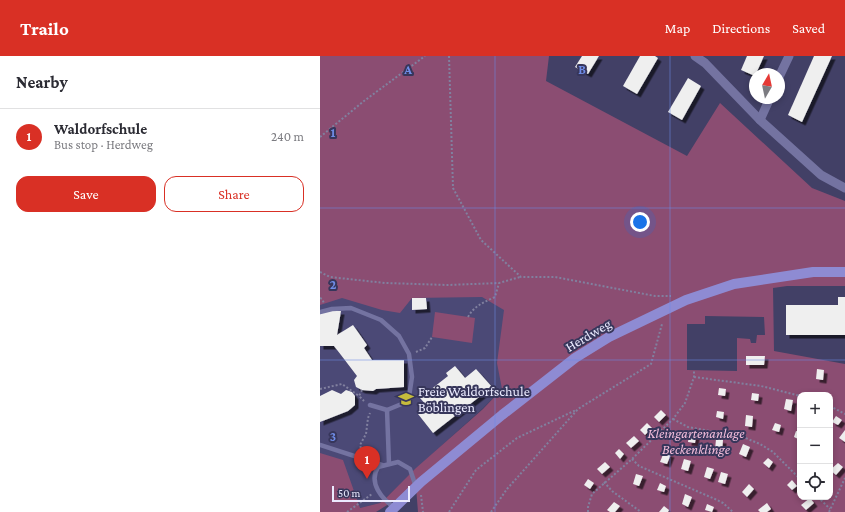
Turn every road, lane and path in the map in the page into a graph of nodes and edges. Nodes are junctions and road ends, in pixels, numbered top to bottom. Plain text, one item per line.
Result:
1 (425, 56) edge
2 (450, 56) edge
3 (695, 56) edge
4 (788, 56) edge
5 (783, 68) edge
6 (767, 104) edge
7 (760, 120) junction
8 (320, 138) edge
9 (845, 188) edge
10 (320, 272) edge
11 (845, 272) edge
12 (521, 277) junction
13 (499, 283) junction
14 (686, 300) junction
15 (663, 310) junction
16 (320, 312) edge
17 (468, 317) dead end
18 (432, 337) dead end
19 (415, 353) dead end
20 (694, 371) dead end
21 (694, 377) junction
22 (320, 389) edge
23 (362, 390) dead end
24 (797, 395) edge
25 (359, 396) junction
26 (371, 406) junction
27 (833, 408) edge
28 (578, 409) junction
29 (387, 410) junction
30 (845, 414) edge
31 (673, 419) junction
32 (320, 445) edge
33 (362, 459) junction
34 (632, 459) junction
35 (389, 464) junction
36 (382, 465) junction
37 (797, 476) edge
38 (845, 478) edge
39 (604, 482) junction
40 (378, 490) junction
41 (419, 490) junction
42 (416, 497) dead end
43 (821, 500) edge
44 (392, 510) edge
45 (830, 511) edge
46 (347, 512) edge
47 (449, 512) edge
48 (491, 512) edge
49 (588, 512) edge
50 (641, 512) edge
51 (733, 512) edge

1 - 8 path
2 - 12 path
3 - 7 street
4 - 5 street
6 - 7 street
7 - 9 street
10 - 13 path
11 - 14 street, Herdweg
12 - 13 path
12 - 14 path
13 - 17 path
14 - 15 street, Herdweg
15 - 28 path
15 - 41 street, Herdweg
16 - 29 lane
18 - 19 path
20 - 21 path
21 - 24 path
21 - 31 path
22 - 25 path
23 - 25 path
25 - 26 path
26 - 29 lane
26 - 33 path
27 - 30 path
28 - 47 path
28 - 48 path
29 - 35 lane
31 - 34 path
31 - 37 path
32 - 33 lane
33 - 36 lane
34 - 39 path
34 - 51 path
35 - 36 lane
35 - 41 lane
36 - 40 lane
38 - 45 path
39 - 49 path
39 - 50 path
40 - 44 lane
40 - 46 path
41 - 42 path
41 - 44 street, Herdweg
43 - 45 path

